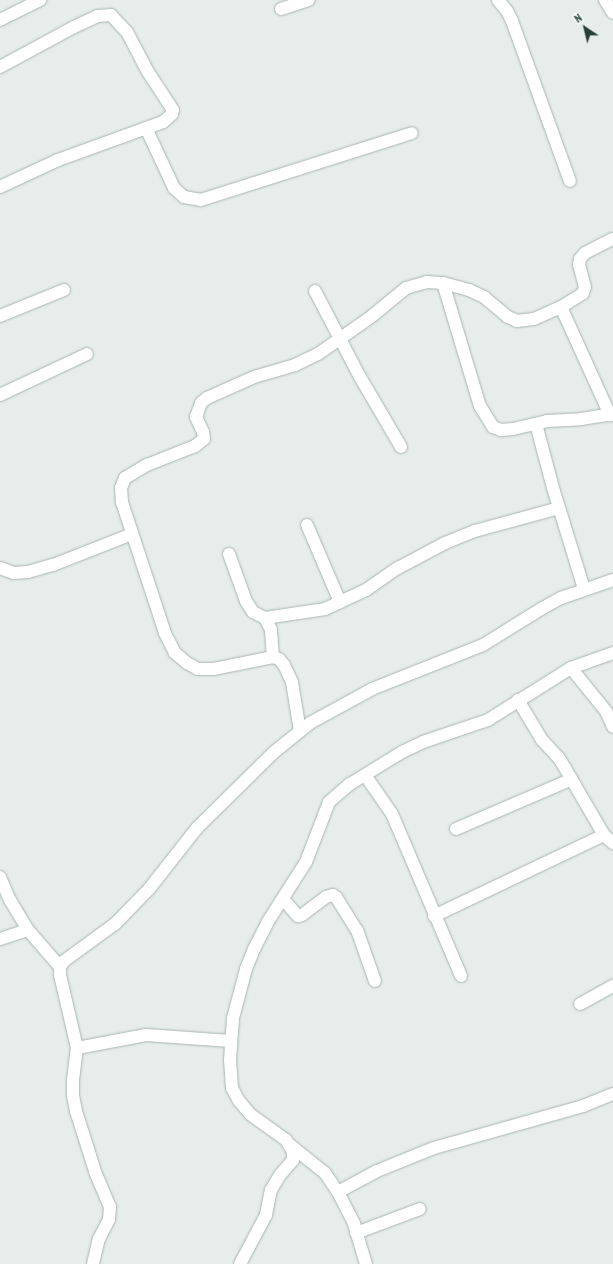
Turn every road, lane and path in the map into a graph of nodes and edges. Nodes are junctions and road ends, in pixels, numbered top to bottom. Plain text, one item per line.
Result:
1 (40, 0) edge
2 (309, 0) edge
3 (498, 0) edge
4 (606, 0) edge
5 (281, 10) dead end
6 (613, 14) edge
7 (0, 20) edge
8 (0, 67) edge
9 (146, 128) junction
10 (412, 133) dead end
11 (570, 181) dead end
12 (0, 187) edge
13 (613, 238) edge
14 (443, 283) junction
15 (64, 290) dead end
16 (315, 291) dead end
17 (561, 307) junction
18 (0, 316) edge
19 (340, 339) junction
20 (87, 354) dead end
21 (0, 395) edge
22 (612, 414) edge
23 (536, 424) junction
24 (401, 447) dead end
25 (559, 508) junction
26 (307, 525) dead end
27 (132, 534) junction
28 (229, 554) dead end
29 (0, 568) edge
30 (613, 580) edge
31 (584, 589) junction
32 (340, 602) junction
33 (265, 618) junction
34 (613, 653) edge
35 (273, 657) junction
36 (571, 668) junction
37 (518, 700) junction
38 (613, 727) edge
39 (300, 731) junction
40 (365, 775) junction
41 (572, 779) junction
42 (456, 829) dead end
43 (604, 835) junction
44 (613, 843) edge
45 (0, 877) edge
46 (283, 899) junction
47 (434, 916) junction
48 (28, 930) junction
49 (0, 939) edge
50 (60, 967) junction
51 (460, 976) dead end
52 (375, 981) dead end
53 (613, 986) edge
54 (580, 1004) dead end
55 (231, 1041) junction
56 (76, 1048) junction
57 (613, 1094) edge
58 (290, 1145) junction
59 (338, 1192) junction
60 (420, 1209) dead end
61 (356, 1232) junction
62 (92, 1264) edge
63 (240, 1264) edge
64 (366, 1264) edge

1 - 7 street
2 - 5 street
3 - 11 street
4 - 6 street
8 - 9 street
9 - 10 street
9 - 12 street
13 - 17 street
14 - 17 street
14 - 19 street
14 - 23 street
15 - 18 street
16 - 19 street
17 - 22 street
19 - 24 street
19 - 27 street
20 - 21 street
22 - 23 street
23 - 25 street
25 - 31 street
25 - 32 street
26 - 32 street
27 - 29 street
27 - 35 street
28 - 33 street
30 - 31 street
31 - 39 street
32 - 33 street
33 - 35 street
34 - 36 street
35 - 39 street
36 - 37 street
36 - 38 street
37 - 40 street
37 - 41 street
39 - 50 street
40 - 46 street
40 - 47 street
41 - 42 street
41 - 43 street
43 - 44 street
43 - 47 street
45 - 48 street
46 - 52 street
46 - 55 street
47 - 51 street
48 - 49 street
48 - 50 street
50 - 56 street
53 - 54 street
55 - 56 street
55 - 58 street
56 - 62 street
57 - 59 street
58 - 59 street
58 - 63 street
59 - 61 street
60 - 61 street
61 - 64 street

